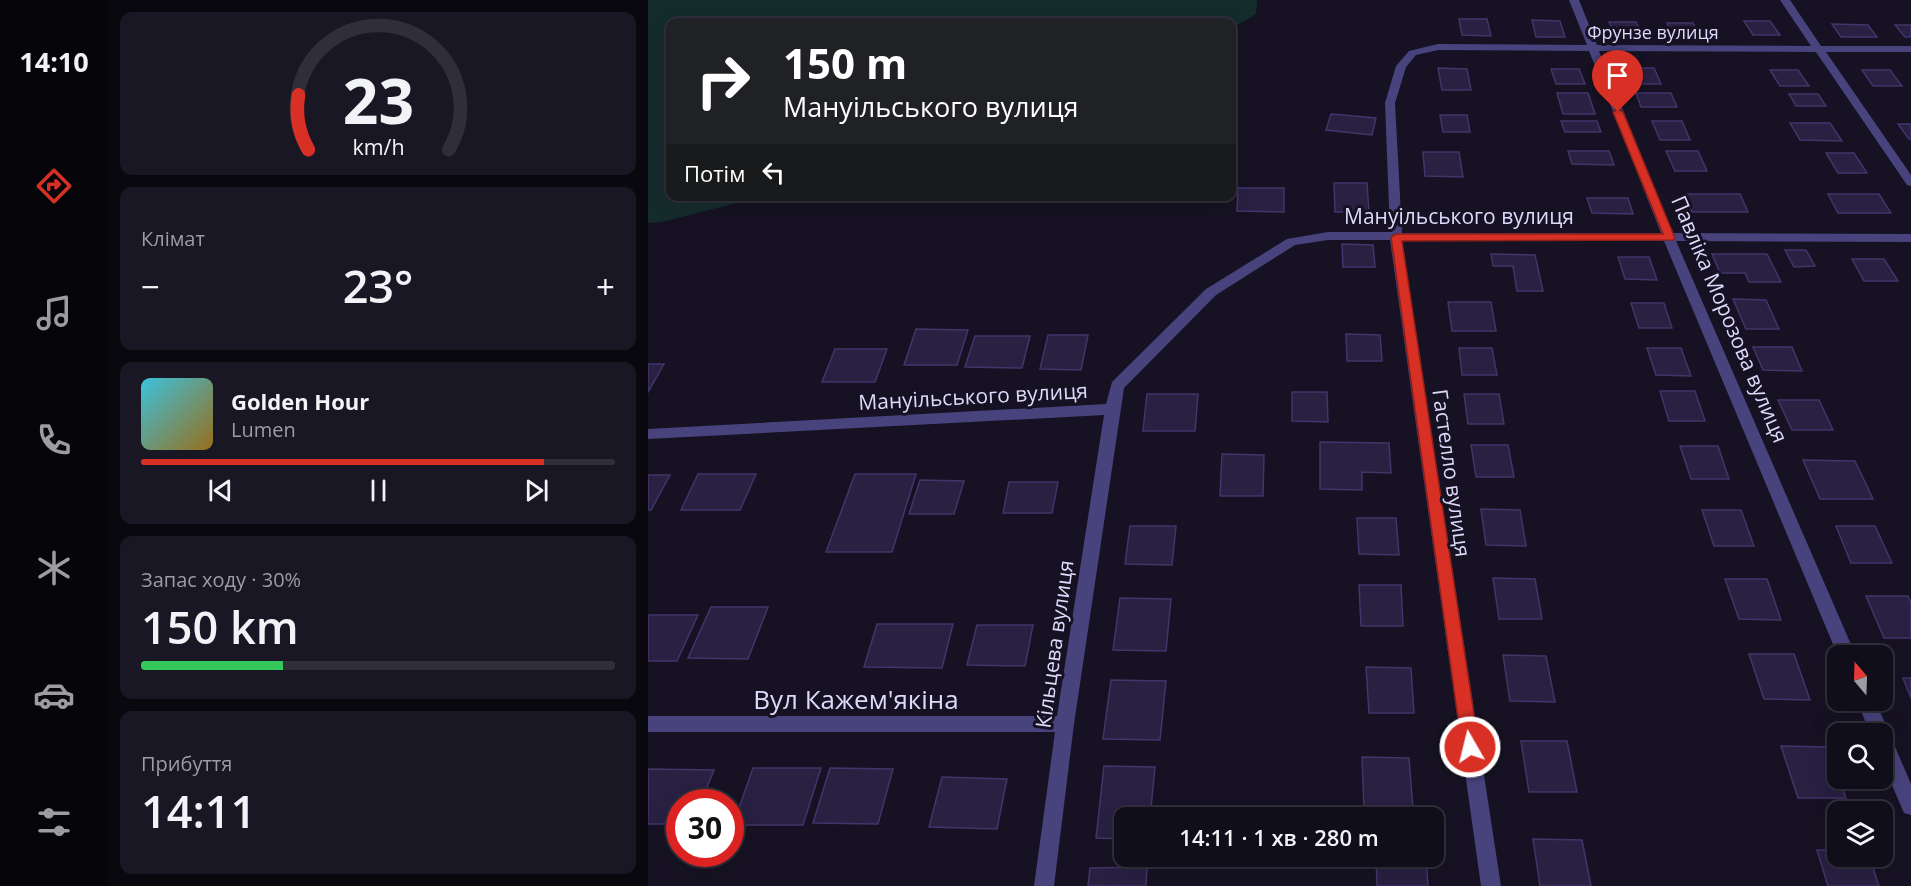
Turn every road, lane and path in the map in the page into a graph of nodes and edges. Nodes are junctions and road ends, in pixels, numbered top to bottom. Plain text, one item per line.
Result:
1 (1574, 0) edge
2 (1785, 0) edge
3 (1592, 49) junction
4 (1818, 49) junction
5 (1911, 49) edge
6 (1401, 66) joint
7 (1911, 183) edge
8 (1396, 237) junction
9 (1670, 238) junction
10 (1911, 238) edge
11 (1112, 410) junction
12 (648, 434) edge
13 (1842, 645) edge
14 (648, 724) edge
15 (1065, 724) junction
16 (1893, 764) edge
17 (1911, 806) edge
18 (1044, 886) edge
19 (1491, 886) edge

1 - 3 street, Павліка Морозова вулиця
2 - 4 street
3 - 4 street, Фрунзе вулиця
3 - 6 street, Фрунзе вулиця
3 - 9 street, Павліка Морозова вулиця
4 - 5 street, Фрунзе вулиця
4 - 7 street
6 - 8 street, Гастелло вулиця
8 - 9 street, Мануільського вулиця
8 - 11 street, Мануільського вулиця
8 - 19 street, Гастелло вулиця
9 - 10 street, Мануільського вулиця
9 - 13 street, Павліка Морозова вулиця
11 - 12 street, Мануільського вулиця
11 - 15 street, Кільцева вулиця
14 - 15 street, Вул Кажем'якіна
15 - 18 street, Кільцева вулиця
16 - 17 street

